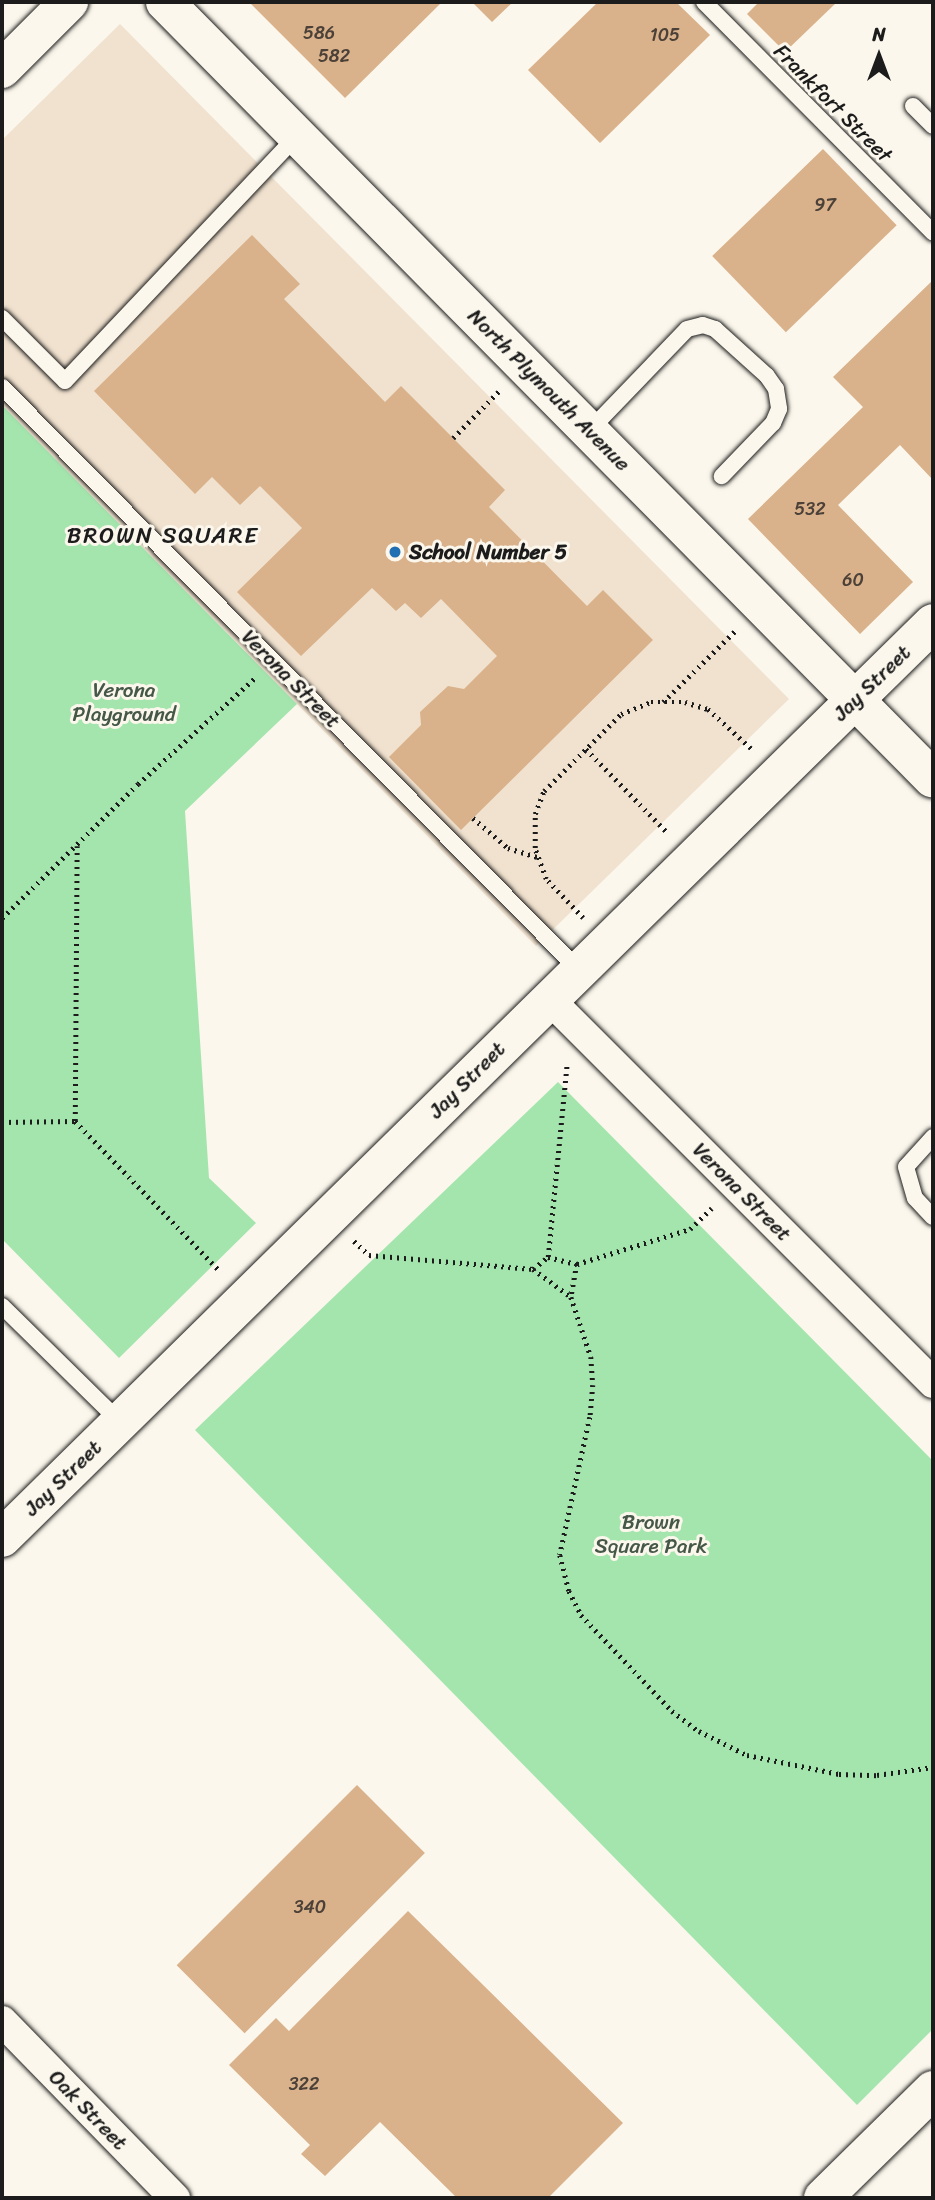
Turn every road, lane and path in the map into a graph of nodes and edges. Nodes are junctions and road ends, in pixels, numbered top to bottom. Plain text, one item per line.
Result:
1 (69, 2) edge
2 (164, 2) edge
3 (704, 2) edge
4 (2, 69) edge
5 (913, 106) dead end
6 (933, 126) edge
7 (297, 136) junction
8 (933, 233) edge
9 (2, 318) edge
10 (524, 365) junction
11 (2, 387) edge
12 (589, 431) junction
13 (453, 438) dead end
14 (722, 476) dead end
15 (762, 605) junction
16 (933, 623) edge
17 (274, 662) junction
18 (855, 699) junction
19 (662, 702) junction
20 (586, 748) junction
21 (779, 775) junction
22 (933, 779) edge
23 (473, 818) dead end
24 (77, 845) junction
25 (538, 857) junction
26 (693, 859) junction
27 (2, 918) edge
28 (607, 943) junction
29 (579, 970) junction
30 (550, 1000) junction
31 (569, 1048) dead end
32 (75, 1121) junction
33 (2, 1122) edge
34 (933, 1138) edge
35 (735, 1185) junction
36 (933, 1217) edge
37 (328, 1218) junction
38 (548, 1256) junction
39 (577, 1264) junction
40 (533, 1269) junction
41 (571, 1297) junction
42 (246, 1298) junction
43 (2, 1306) edge
44 (933, 1383) edge
45 (120, 1422) junction
46 (2, 1538) edge
47 (933, 1767) edge
48 (2, 2021) edge
49 (933, 2090) edge
50 (175, 2198) edge
51 (823, 2198) edge

1 - 4 street
2 - 7 street, North Plymouth Avenue
3 - 8 lane, Frankfort Street
5 - 6 lane
7 - 9 lane
7 - 10 street, North Plymouth Avenue
10 - 12 street, North Plymouth Avenue
10 - 13 path
11 - 17 lane, Verona Street
12 - 14 lane
12 - 15 street, North Plymouth Avenue
15 - 18 street, North Plymouth Avenue
15 - 19 path
16 - 18 street, Jay Street
17 - 24 path
17 - 29 lane, Verona Street
18 - 21 street, Jay Street
18 - 22 street, North Plymouth Avenue
19 - 20 path
19 - 21 path
20 - 25 path
20 - 26 path
21 - 26 street, Jay Street
23 - 25 path
24 - 27 path
24 - 32 path
25 - 28 path
26 - 28 street, Jay Street
28 - 29 street, Jay Street
29 - 30 street, Jay Street
30 - 35 street, Verona Street
30 - 37 street, Jay Street
31 - 38 path
32 - 33 path
32 - 42 path
34 - 36 lane
35 - 39 path
35 - 44 street, Verona Street
37 - 40 path
37 - 42 street, Jay Street
38 - 39 path
38 - 40 path
39 - 41 path
40 - 41 path
41 - 47 path
42 - 45 street, Jay Street
43 - 45 lane
45 - 46 street, Jay Street
48 - 50 street, Oak Street
49 - 51 street

